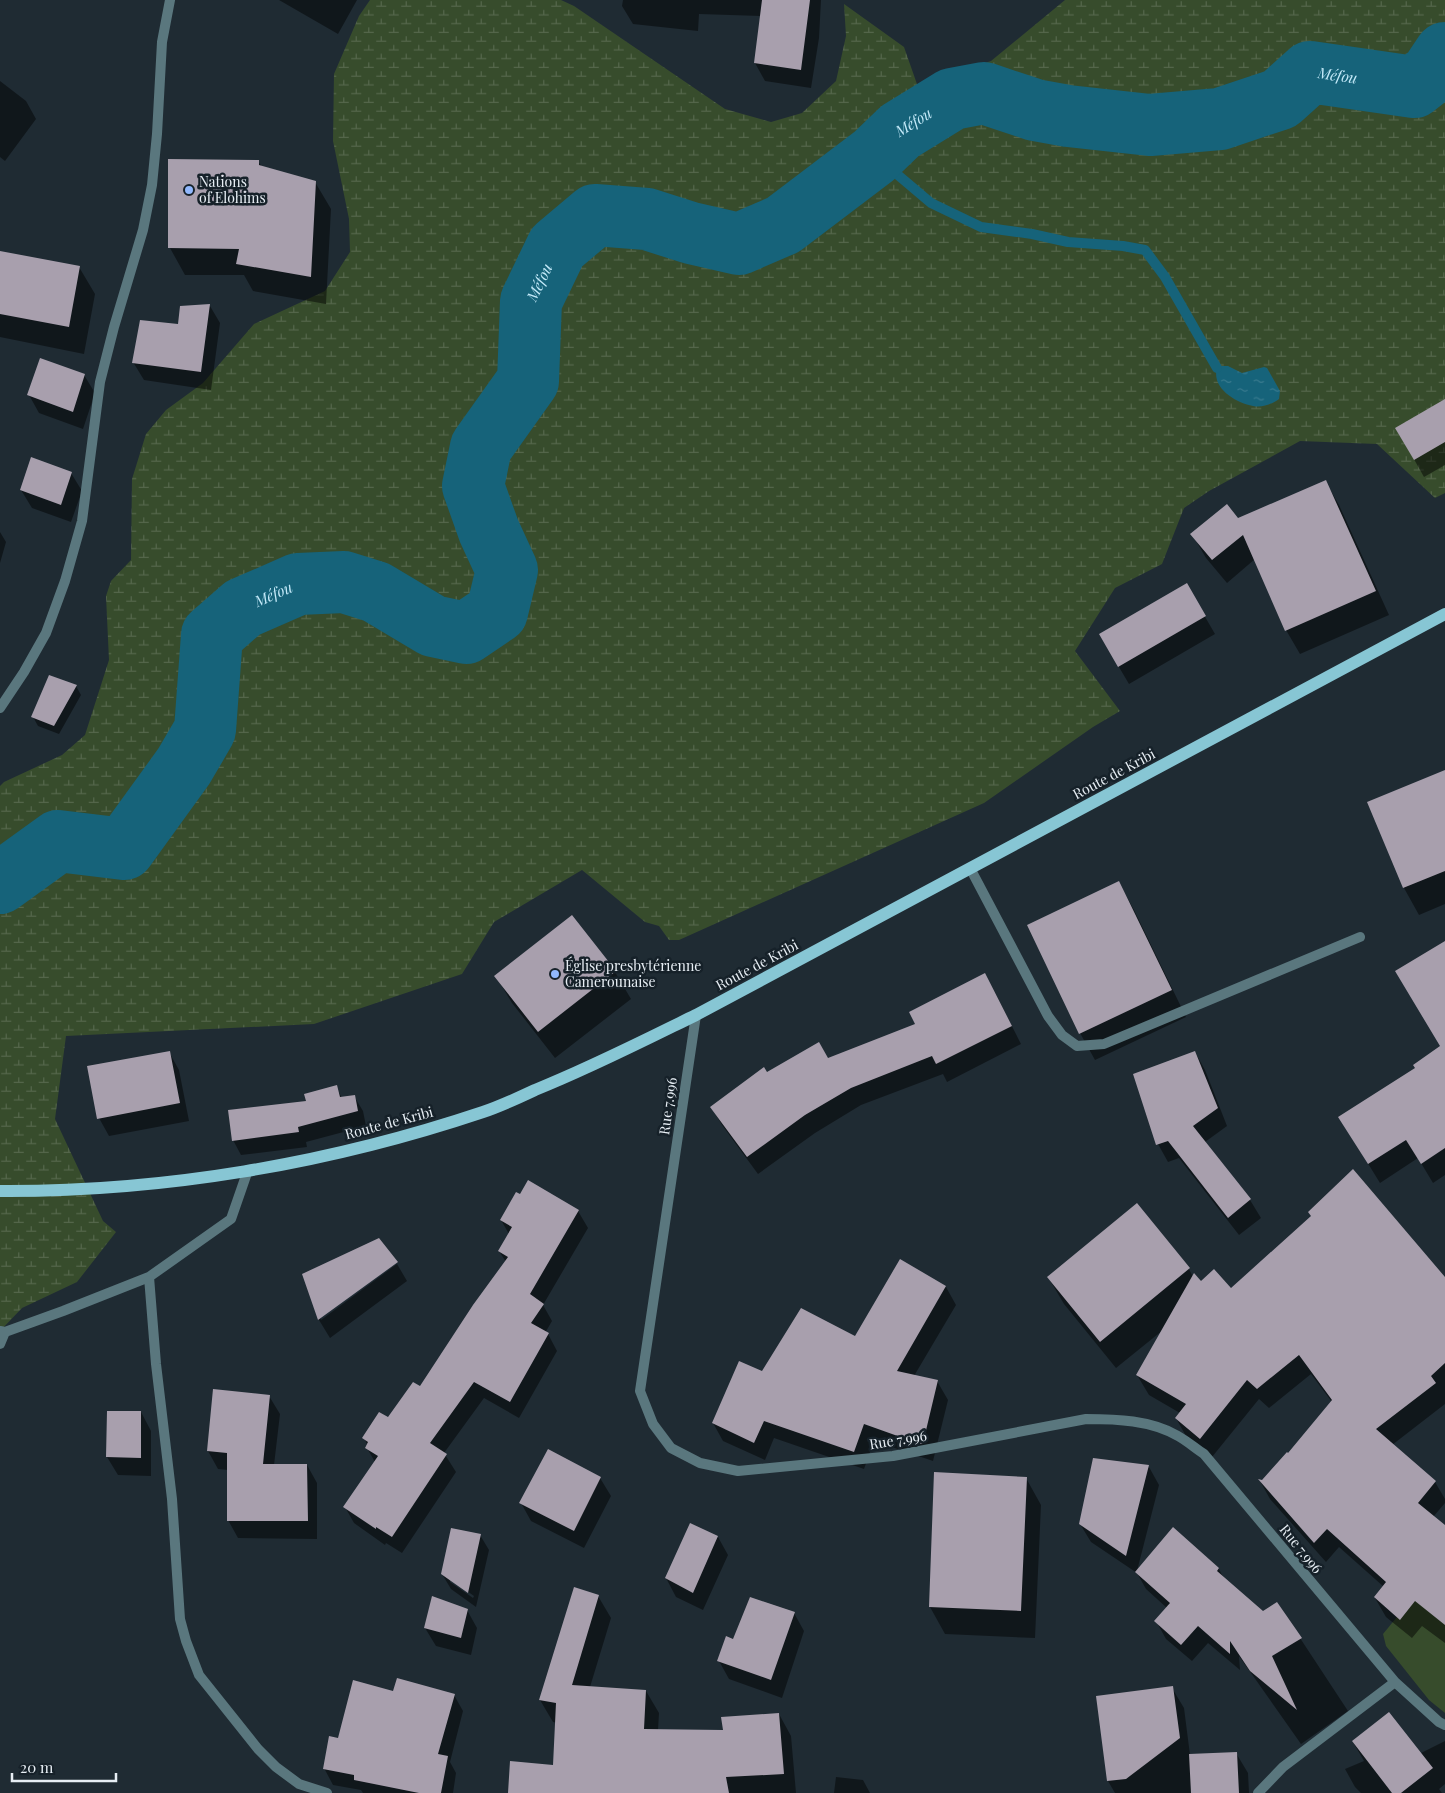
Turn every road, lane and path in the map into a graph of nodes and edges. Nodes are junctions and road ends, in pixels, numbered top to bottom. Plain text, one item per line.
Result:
1 (170, 0) edge
2 (1445, 614) edge
3 (0, 708) edge
4 (970, 868) junction
5 (1360, 937) dead end
6 (696, 1015) junction
7 (248, 1170) junction
8 (0, 1191) edge
9 (149, 1277) junction
10 (3, 1331) edge
11 (0, 1344) edge
12 (1394, 1682) junction
13 (1445, 1725) edge
14 (327, 1793) edge
15 (1258, 1793) edge

1 - 3 street
2 - 4 main road, Route de Kribi
4 - 5 street
4 - 6 main road, Route de Kribi
6 - 7 main road, Route de Kribi
6 - 12 street, Rue 7.996
7 - 8 main road, Route de Kribi
7 - 9 street
9 - 10 street
9 - 14 street
10 - 11 street
12 - 13 street, Rue 7.996
12 - 15 street

